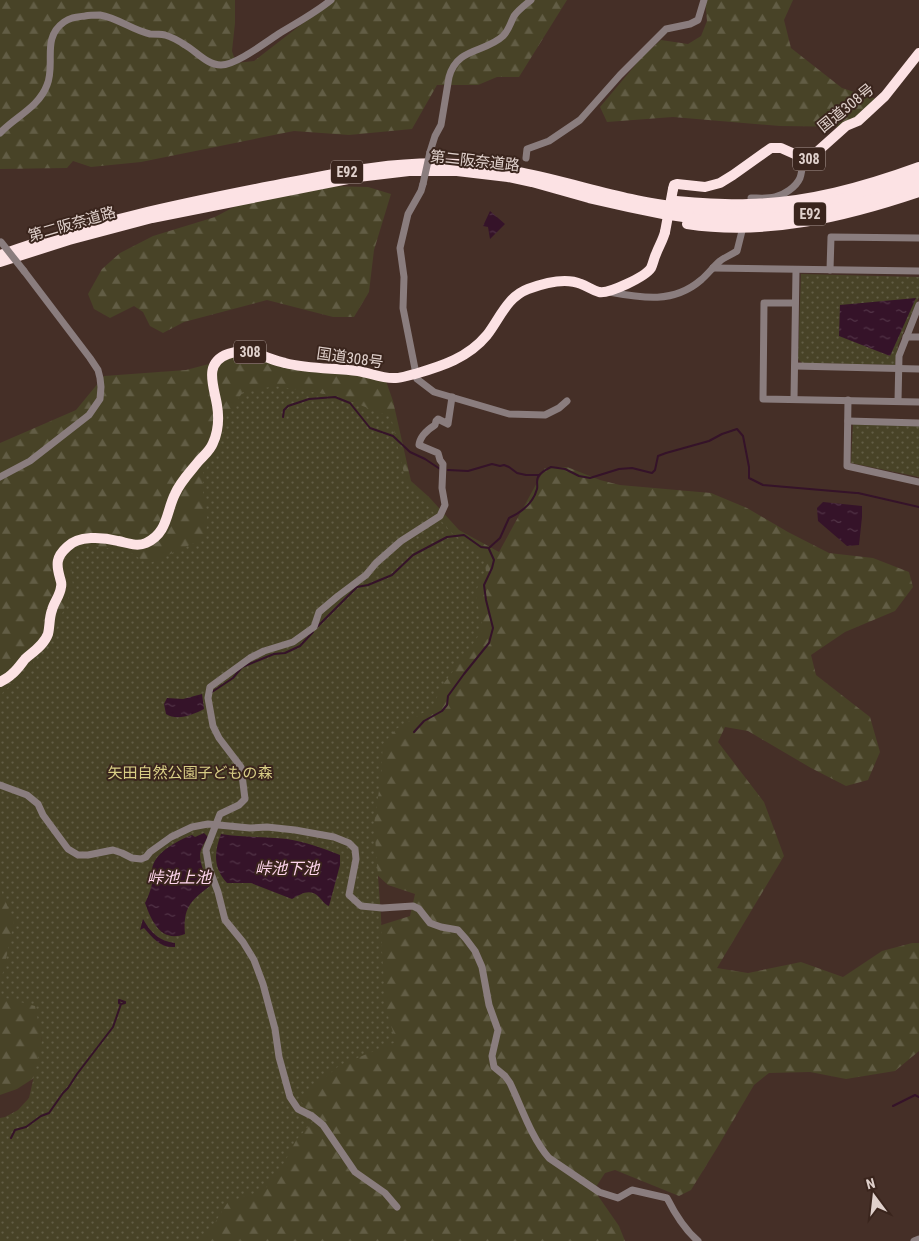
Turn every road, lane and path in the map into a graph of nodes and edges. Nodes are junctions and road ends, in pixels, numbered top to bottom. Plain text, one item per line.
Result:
1 (331, 0) edge
2 (531, 0) edge
3 (704, 0) edge
4 (919, 53) edge
5 (0, 133) edge
6 (526, 158) dead end
7 (808, 160) junction
8 (919, 167) edge
9 (919, 176) edge
10 (919, 184) edge
11 (919, 192) edge
12 (590, 193) junction
13 (750, 198) dead end
14 (698, 215) junction
15 (742, 231) dead end
16 (919, 238) edge
17 (0, 241) edge
18 (0, 254) edge
19 (0, 262) edge
20 (713, 268) junction
21 (796, 270) junction
22 (830, 270) junction
23 (919, 271) edge
24 (607, 292) junction
25 (795, 303) junction
26 (919, 306) edge
27 (906, 337) junction
28 (919, 337) edge
29 (795, 366) junction
30 (898, 369) junction
31 (919, 369) edge
32 (416, 373) junction
33 (452, 397) junction
34 (794, 399) junction
35 (848, 400) junction
36 (567, 401) dead end
37 (898, 401) junction
38 (919, 402) edge
39 (848, 421) junction
40 (919, 423) edge
41 (0, 477) edge
42 (919, 482) edge
43 (0, 682) edge
44 (0, 786) edge
45 (216, 825) junction
46 (397, 1207) dead end
47 (919, 1239) edge
48 (698, 1241) edge
49 (914, 1241) edge

1 - 5 street
2 - 32 street, bridge
3 - 6 street
4 - 7 highway, 国道308号 / 308
7 - 13 street
7 - 24 highway, 308, bridge
8 - 12 highway
9 - 14 highway, 第二阪奈道路 / E92, bridge
10 - 14 highway, 第二阪奈道路 / E92, bridge
11 - 12 highway
12 - 14 highway, 第二阪奈道路 / E92
12 - 18 highway, 第二阪奈道路 / E92
12 - 19 highway, 第二阪奈道路 / E92
15 - 20 street
16 - 22 street
17 - 41 street, bridge
20 - 21 street
20 - 24 street
21 - 22 street
21 - 25 street
22 - 23 street
24 - 32 highway, 国道308号 / 308
25 - 29 street
25 - 34 street
26 - 27 street
27 - 28 street
27 - 30 street
29 - 30 street
29 - 34 street
30 - 31 street
30 - 37 street
32 - 33 street
32 - 43 highway, 国道308号 / 308
33 - 36 street
33 - 45 street
34 - 35 street
35 - 37 street
35 - 39 street
37 - 38 street
39 - 40 street
39 - 42 street
44 - 45 street
45 - 46 street
45 - 48 street
47 - 49 street

